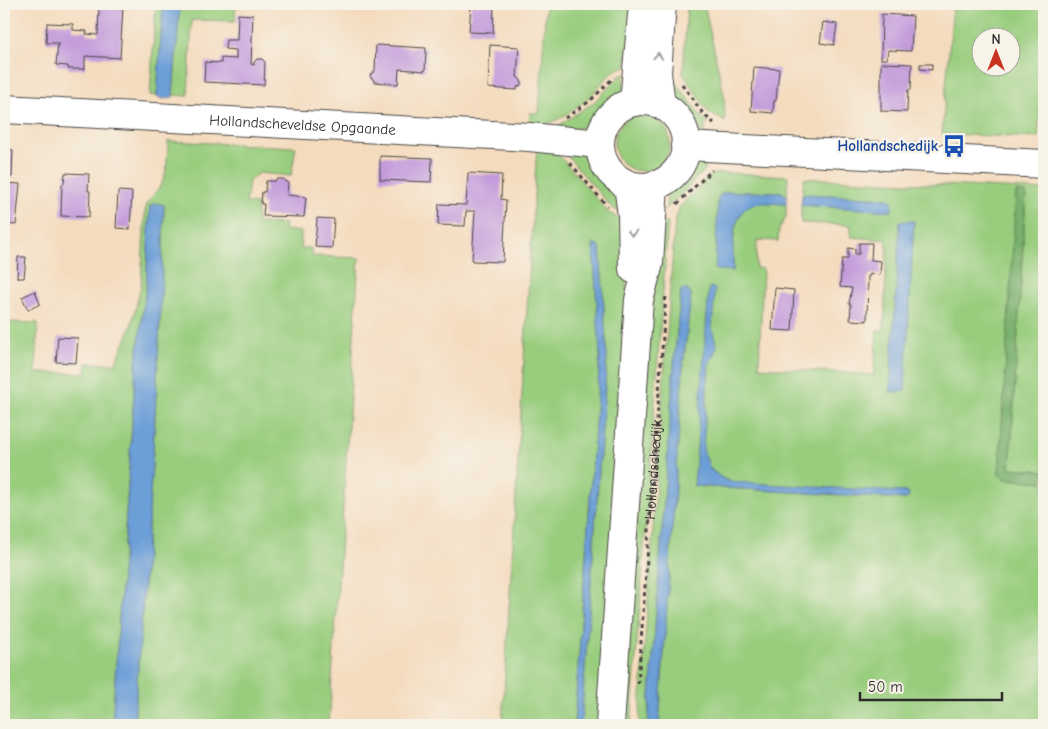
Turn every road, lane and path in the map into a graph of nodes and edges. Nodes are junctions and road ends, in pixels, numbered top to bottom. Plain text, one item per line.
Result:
1 (642, 4) edge
2 (662, 4) edge
3 (638, 72) junction
4 (634, 102) junction
5 (661, 105) junction
6 (4, 110) edge
7 (561, 121) dead end
8 (600, 144) junction
9 (685, 146) junction
10 (569, 162) dead end
11 (1044, 164) edge
12 (641, 185) junction
13 (632, 215) junction
14 (666, 293) dead end
15 (639, 300) junction
16 (638, 686) dead end
17 (610, 725) edge

1 - 3 main road
5 -> 2 main road
3 - 4 main road
3 - 7 path
4 - 5 main road
4 - 8 main road
5 - 9 main road
6 - 8 main road, Hollandscheveldse Opgaande
8 - 12 main road
9 - 11 main road
9 - 12 main road
10 - 13 path
12 - 13 main road, Hollandschedijk
12 - 15 main road, Hollandschedijk
13 -> 15 main road, Hollandschedijk
14 - 16 path, Hollandschedijk
15 - 17 main road, Hollandschedijk

